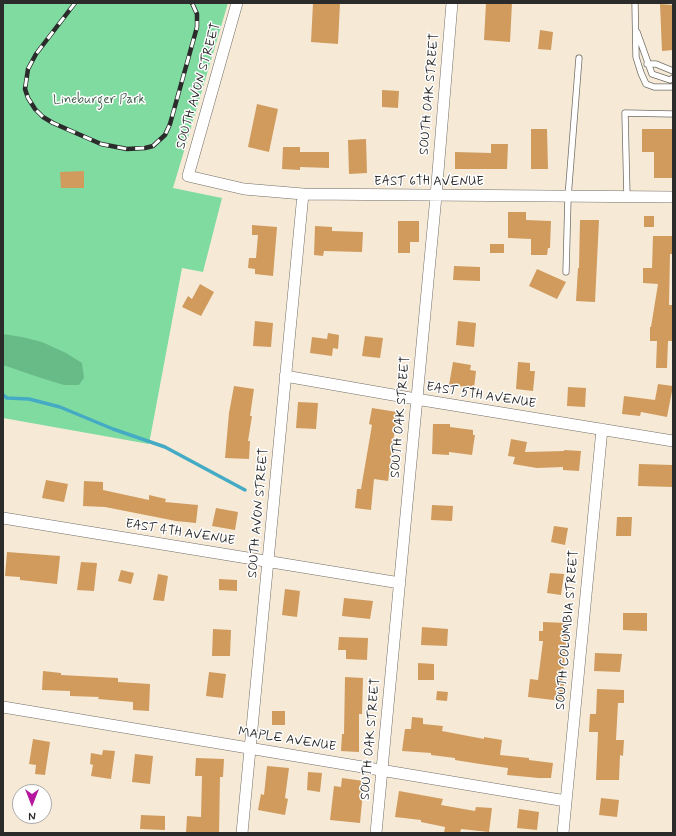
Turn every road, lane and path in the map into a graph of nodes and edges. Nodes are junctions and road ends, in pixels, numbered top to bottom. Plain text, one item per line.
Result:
1 (237, 3) edge
2 (452, 3) edge
3 (635, 3) edge
4 (636, 28) junction
5 (579, 58) dead end
6 (647, 64) junction
7 (673, 71) edge
8 (673, 78) edge
9 (673, 87) edge
10 (673, 114) edge
11 (188, 176) joint
12 (303, 194) junction
13 (436, 196) junction
14 (568, 197) junction
15 (627, 197) junction
16 (673, 197) edge
17 (566, 272) dead end
18 (285, 376) junction
19 (416, 399) junction
20 (602, 430) junction
21 (673, 440) edge
22 (3, 518) edge
23 (268, 562) junction
24 (400, 583) junction
25 (3, 707) edge
26 (250, 748) junction
27 (381, 769) junction
28 (566, 801) junction
29 (242, 833) edge
30 (376, 833) edge
31 (563, 833) edge

1 - 11 street, SOUTH AVON STREET
2 - 13 street, SOUTH OAK STREET
3 - 4 lane
4 - 6 lane
4 - 9 lane
5 - 14 lane
6 - 7 lane
6 - 8 lane
10 - 15 lane
11 - 12 street, EAST 6TH AVENUE
12 - 13 street, EAST 6TH AVENUE
12 - 18 street, SOUTH AVON STREET
13 - 14 street, EAST 6TH AVENUE
13 - 19 street, SOUTH OAK STREET
14 - 15 street, EAST 6TH AVENUE
14 - 17 lane
15 - 16 street, EAST 6TH AVENUE
18 - 19 street, EAST 5TH AVENUE
18 - 23 street, SOUTH AVON STREET
19 - 20 street, EAST 5TH AVENUE
19 - 24 street, SOUTH OAK STREET
20 - 21 street, EAST 5TH AVENUE
20 - 28 street, SOUTH COLUMBIA STREET
22 - 23 street, EAST 4TH AVENUE
23 - 24 street, EAST 4TH AVENUE
23 - 26 street, SOUTH AVON STREET
24 - 27 street, SOUTH OAK STREET
25 - 26 street, MAPLE AVENUE
26 - 27 street, MAPLE AVENUE
26 - 29 street, SOUTH AVON STREET
27 - 28 street, MAPLE AVENUE
27 - 30 street, SOUTH OAK STREET
28 - 31 street, SOUTH COLUMBIA STREET

